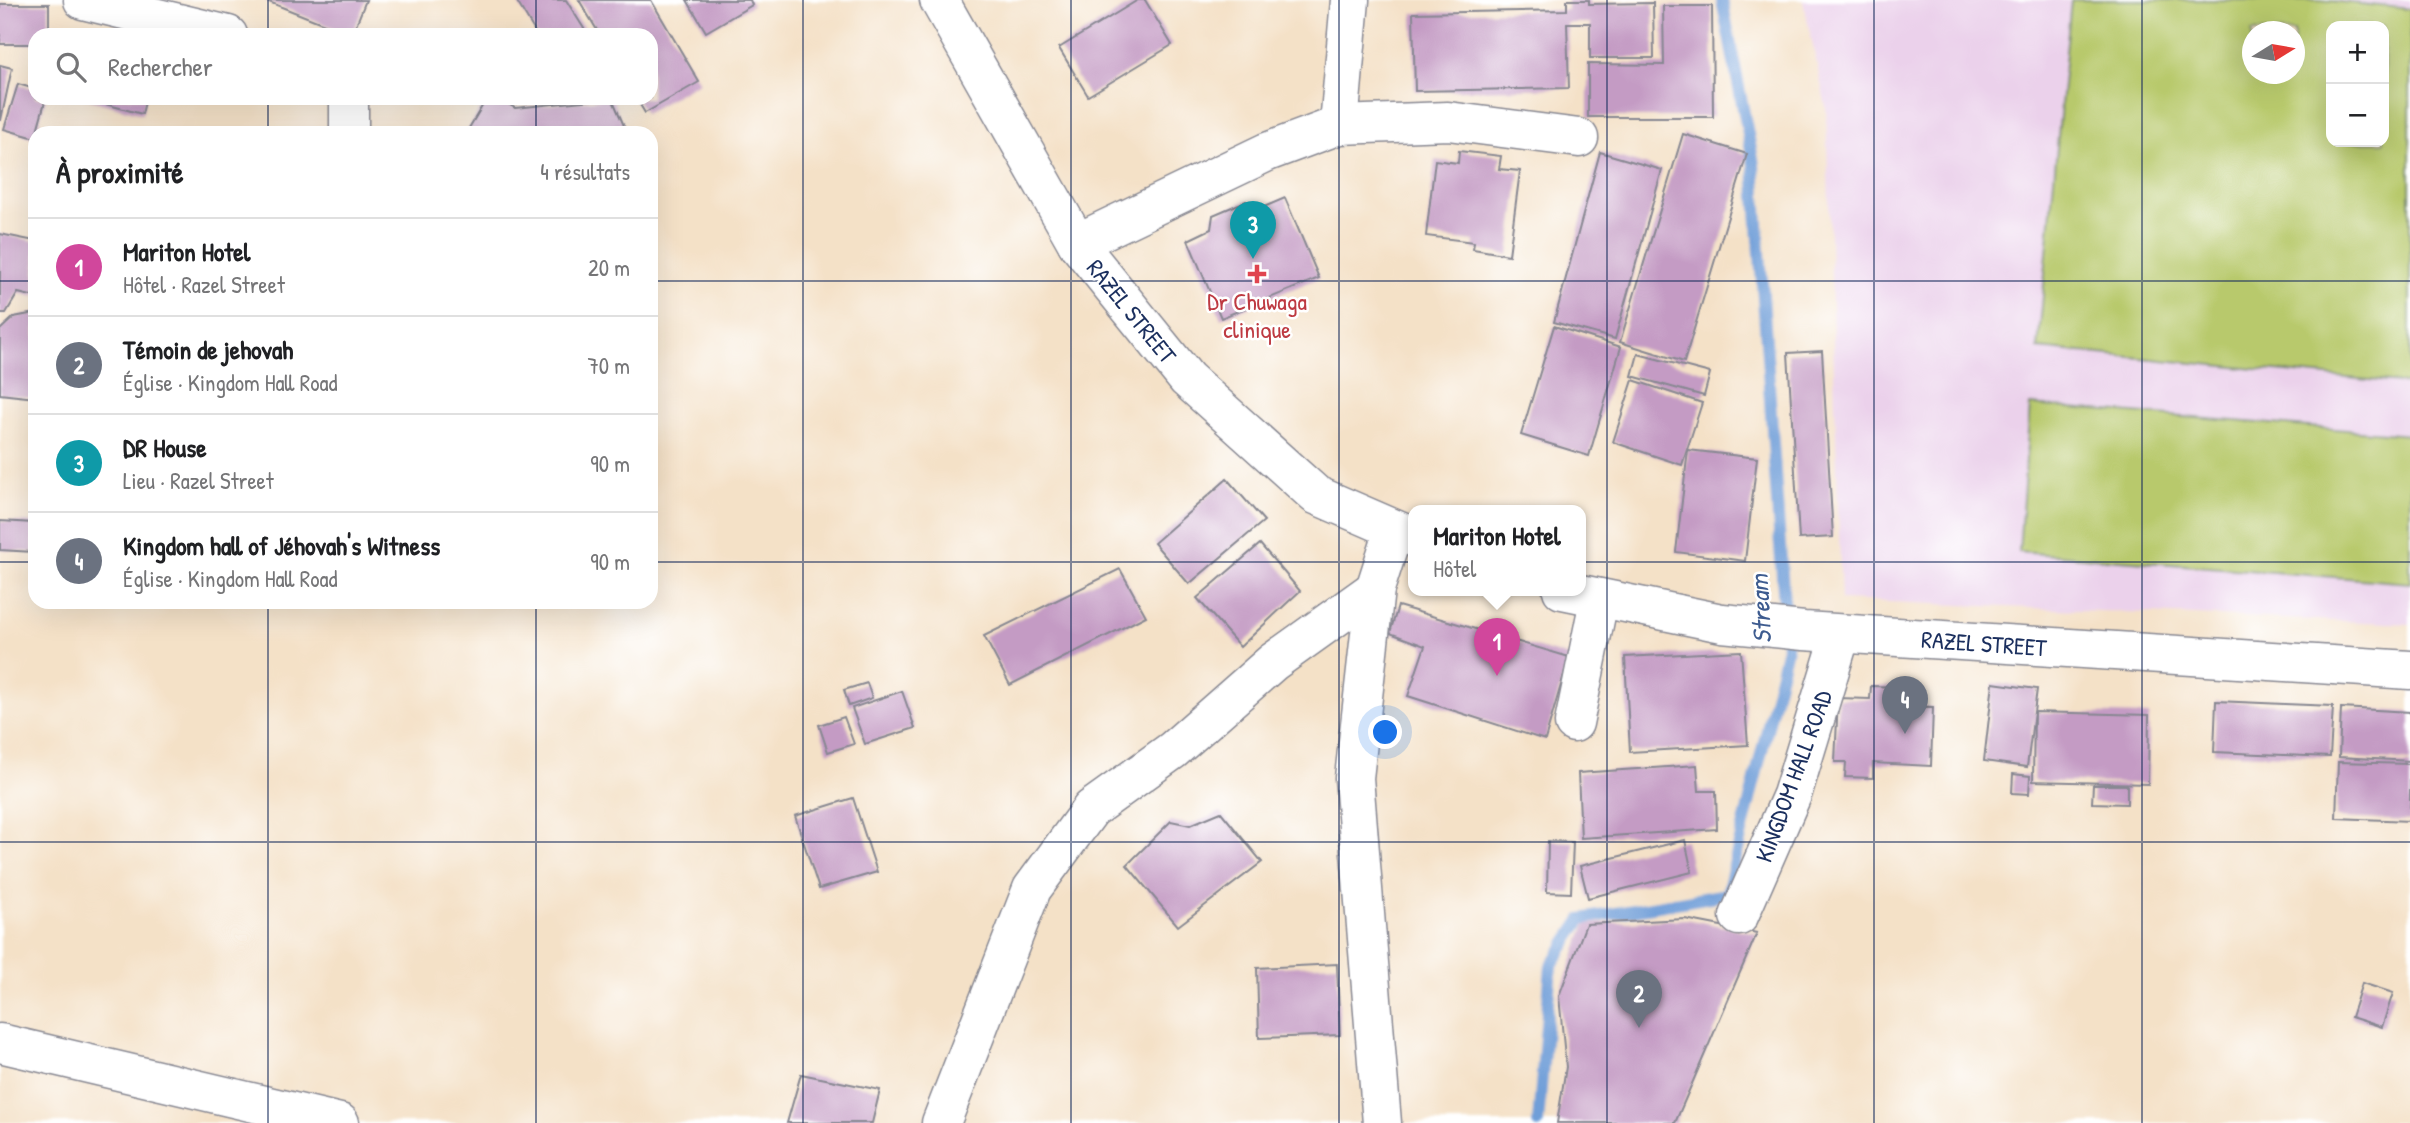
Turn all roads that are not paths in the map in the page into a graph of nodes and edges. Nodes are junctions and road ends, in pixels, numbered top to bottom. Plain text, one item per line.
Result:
1 (83, 0) edge
2 (939, 0) edge
3 (1350, 0) edge
4 (199, 28) edge
5 (349, 105) edge
6 (1339, 125) junction
7 (349, 126) edge
8 (1579, 138) dead end
9 (1077, 243) junction
10 (1404, 534) edge
11 (1375, 589) junction
12 (1584, 596) edge
13 (1599, 600) junction
14 (1842, 635) junction
15 (2410, 670) edge
16 (1574, 723) dead end
17 (1739, 916) dead end
18 (0, 1043) edge
19 (340, 1123) edge
20 (941, 1123) edge
21 (1382, 1123) edge

1 - 4 street
2 - 9 street, RAZEL STREET
3 - 6 street
5 - 7 street
6 - 8 street
6 - 9 street
9 - 10 street, RAZEL STREET
10 - 11 street
11 - 20 street
11 - 21 street
12 - 13 street, RAZEL STREET
13 - 14 street, RAZEL STREET
13 - 16 street
14 - 15 street, RAZEL STREET
14 - 17 street, KINGDOM HALL ROAD
18 - 19 street

